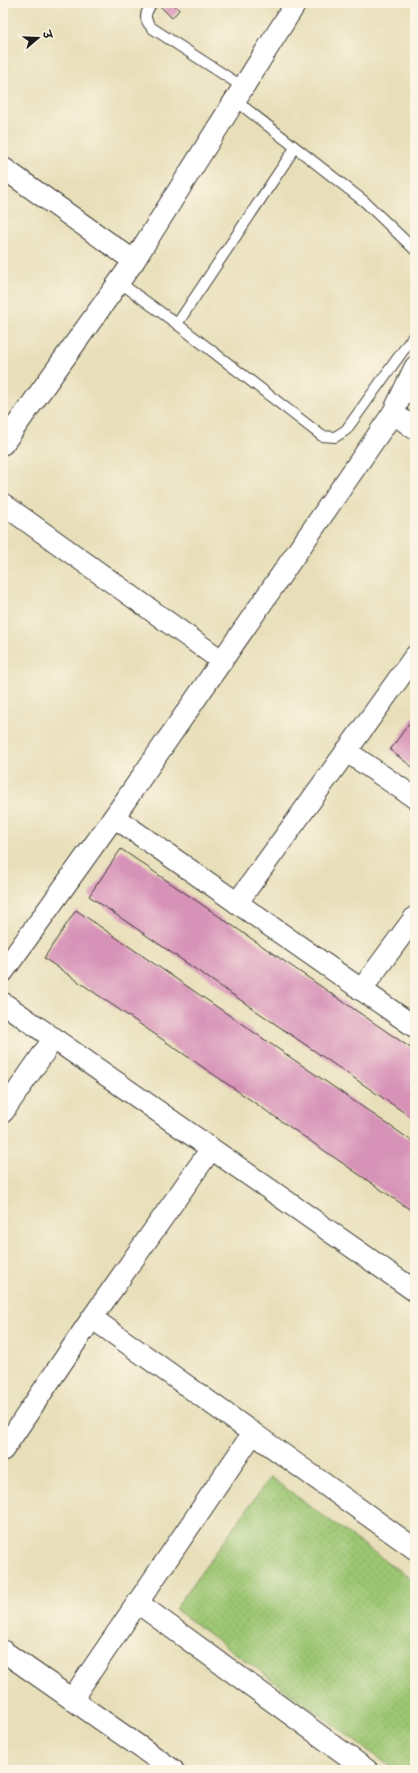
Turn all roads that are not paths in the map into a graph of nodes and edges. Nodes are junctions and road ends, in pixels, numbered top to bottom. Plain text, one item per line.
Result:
1 (152, 3) edge
2 (296, 3) edge
3 (239, 94) junction
4 (295, 148) junction
5 (3, 168) edge
6 (415, 250) edge
7 (134, 261) junction
8 (119, 282) junction
9 (177, 324) junction
10 (415, 334) edge
11 (415, 367) edge
12 (393, 413) junction
13 (415, 429) edge
14 (4, 439) edge
15 (3, 504) edge
16 (415, 656) edge
17 (222, 661) junction
18 (346, 751) junction
19 (415, 798) edge
20 (114, 817) junction
21 (237, 903) junction
22 (415, 917) edge
23 (3, 972) edge
24 (361, 990) junction
25 (3, 1003) edge
26 (415, 1027) edge
27 (54, 1038) junction
28 (3, 1112) edge
29 (211, 1149) junction
30 (415, 1292) edge
31 (92, 1318) junction
32 (253, 1434) junction
33 (3, 1450) edge
34 (415, 1549) edge
35 (138, 1603) junction
36 (3, 1651) edge
37 (72, 1699) junction
38 (173, 1770) edge
39 (367, 1770) edge

1 - 3 lane
2 - 3 street
3 - 4 lane
3 - 7 street
4 - 6 lane
4 - 9 lane
5 - 7 street
7 - 8 street
8 - 9 lane
8 - 14 street
9 - 10 lane
11 - 12 street
12 - 13 street
12 - 17 street
15 - 17 street
16 - 18 street
17 - 20 street
18 - 19 street
18 - 21 street
20 - 21 street
20 - 23 street
21 - 24 street
22 - 24 street
24 - 26 street
25 - 27 street
27 - 28 street
27 - 29 street
29 - 30 street
29 - 31 street
31 - 32 street
31 - 33 street
32 - 34 street
32 - 35 street
35 - 37 street
35 - 39 street
36 - 37 street
37 - 38 street

